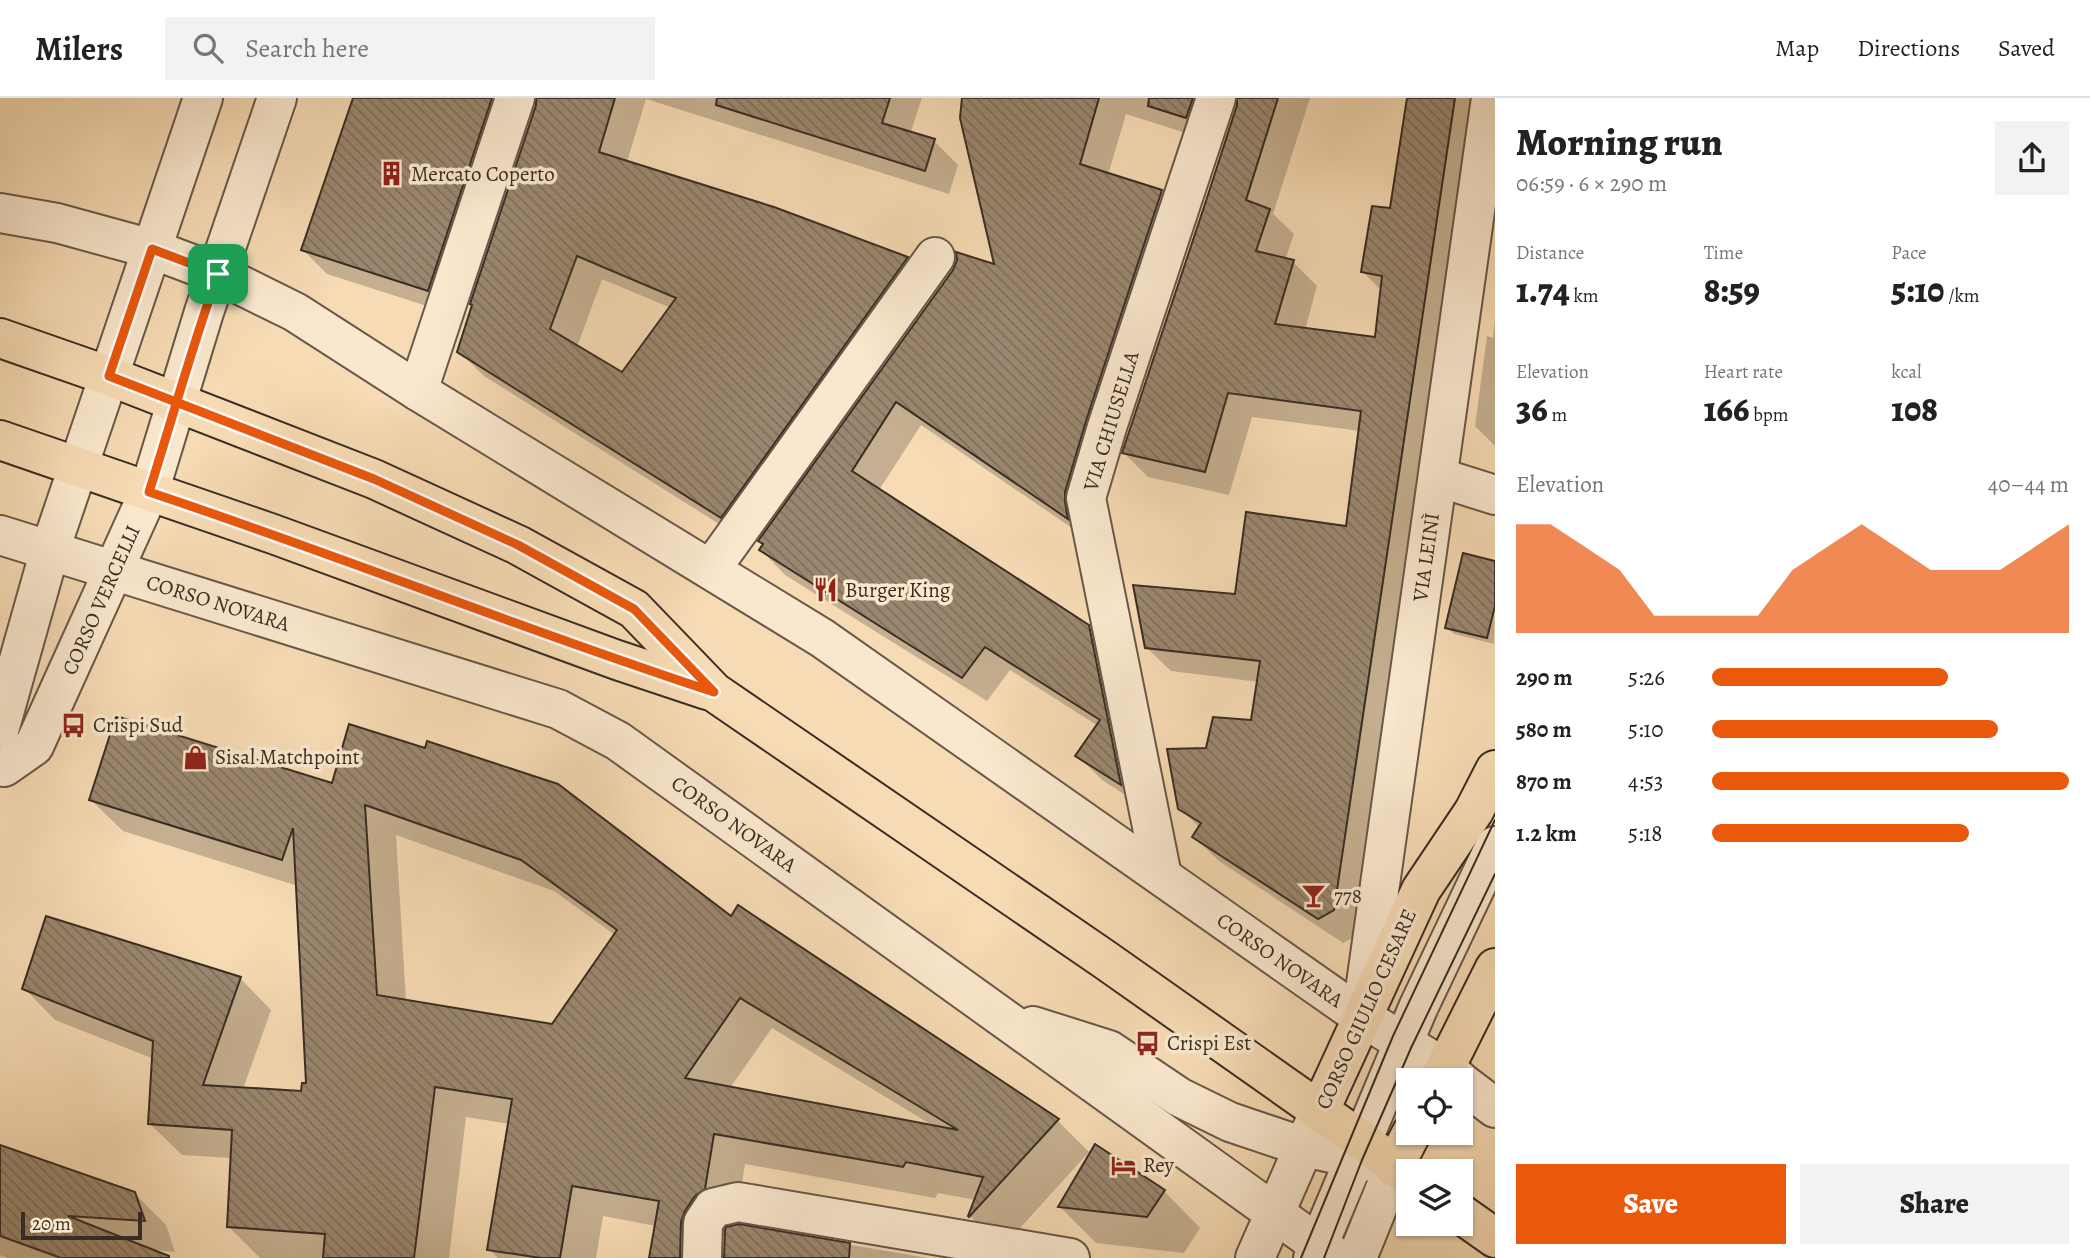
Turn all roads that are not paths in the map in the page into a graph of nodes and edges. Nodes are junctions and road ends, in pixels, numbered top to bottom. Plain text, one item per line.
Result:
1 (203, 98) edge
2 (277, 98) edge
3 (515, 98) edge
4 (1216, 98) edge
5 (1491, 98) edge
6 (0, 213) edge
7 (152, 249) junction
8 (935, 257) dead end
9 (218, 274) junction
10 (0, 338) edge
11 (109, 376) junction
12 (418, 391) junction
13 (178, 402) junction
14 (0, 440) edge
15 (78, 467) junction
16 (1438, 477) junction
17 (149, 492) junction
18 (1495, 495) edge
19 (0, 535) edge
20 (50, 550) junction
21 (711, 569) junction
22 (115, 571) junction
23 (714, 692) junction
24 (0, 727) edge
25 (1, 764) edge
26 (1495, 770) edge
27 (1495, 846) edge
28 (1162, 876) junction
29 (1495, 968) edge
30 (1001, 1016) junction
31 (1362, 1017) junction
32 (1403, 1043) junction
33 (1437, 1068) edge
34 (1455, 1068) edge
35 (1473, 1093) edge
36 (1495, 1108) edge
37 (1320, 1112) junction
38 (1304, 1147) junction
39 (1359, 1150) junction
40 (1396, 1169) edge
41 (1396, 1183) edge
42 (1276, 1213) junction
43 (1473, 1222) edge
44 (1495, 1238) edge
45 (1323, 1253) edge
46 (702, 1258) edge
47 (1070, 1258) edge
48 (1255, 1258) edge
49 (1356, 1258) edge

1 - 7 street
2 - 9 street, CORSO VERCELLI
3 - 12 street
4 - 28 street, VIA CHIUSELLA
5 - 16 street, VIA LEINÌ
6 - 7 street, CORSO NOVARA
7 - 9 street, CORSO NOVARA
7 - 11 street
8 - 21 street
9 - 12 street, CORSO NOVARA
9 - 13 street, CORSO VERCELLI
10 - 11 main road
11 - 13 main road
11 - 15 street
12 - 21 street, CORSO NOVARA
13 - 17 street, CORSO VERCELLI
13 - 23 main road
14 - 15 main road
15 - 17 main road
15 - 20 street
16 - 18 street
16 - 31 street, VIA LEINÌ
17 - 22 street, CORSO VERCELLI
17 - 23 main road
19 - 20 street, CORSO NOVARA
20 - 22 street, CORSO NOVARA
20 - 24 street
21 - 28 street, CORSO NOVARA
22 - 25 street, CORSO VERCELLI
22 - 30 street, CORSO NOVARA
23 - 37 main road
26 - 31 main road, CORSO GIULIO CESARE
27 - 32 street
28 - 31 street, CORSO NOVARA
29 - 34 main road
30 - 38 street
30 - 42 street, CORSO NOVARA
31 - 32 street, CORSO NOVARA
31 - 37 main road, CORSO GIULIO CESARE
32 - 33 street, CORSO NOVARA
32 - 39 street
35 - 36 street, CORSO NOVARA
37 - 38 street, CORSO GIULIO CESARE
37 - 39 main road
38 - 39 street
38 - 42 street, CORSO GIULIO CESARE
39 - 40 main road
39 - 45 street
41 - 49 street
42 - 45 street, CORSO NOVARA
42 - 48 street, CORSO GIULIO CESARE
43 - 44 main road
46 - 47 street

